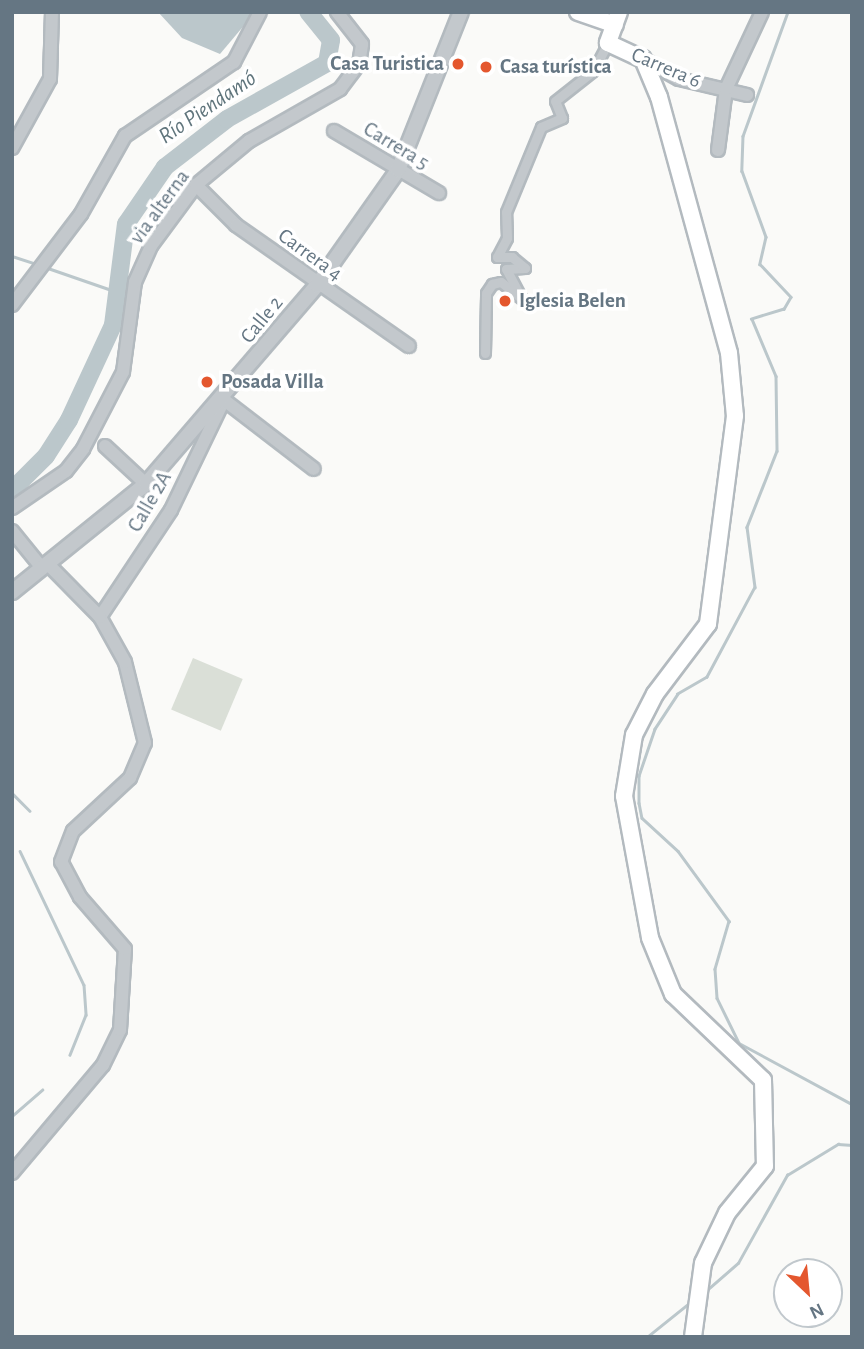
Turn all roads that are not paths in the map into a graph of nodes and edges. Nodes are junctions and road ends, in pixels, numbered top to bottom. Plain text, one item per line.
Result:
1 (52, 12) edge
2 (260, 12) edge
3 (337, 12) edge
4 (461, 12) edge
5 (579, 12) edge
6 (762, 12) edge
7 (617, 19) edge
8 (608, 43) junction
9 (643, 59) junction
10 (679, 79) junction
11 (726, 89) junction
12 (747, 94) dead end
13 (659, 97) junction
14 (334, 131) dead end
15 (12, 148) edge
16 (718, 150) dead end
17 (398, 170) junction
18 (196, 185) junction
19 (439, 193) dead end
20 (317, 285) junction
21 (12, 305) edge
22 (409, 346) dead end
23 (485, 354) dead end
24 (224, 400) junction
25 (105, 446) dead end
26 (314, 469) dead end
27 (146, 484) junction
28 (12, 508) edge
29 (12, 531) edge
30 (45, 566) junction
31 (12, 592) edge
32 (100, 617) junction
33 (12, 1173) edge
34 (693, 1337) edge

1 - 15 street
2 - 21 street
3 - 18 street, via alterna
4 - 17 street, Calle 2
5 - 7 main road, Carrera 6
6 - 11 street
7 - 8 main road
8 - 9 main road, Carrera 6
8 - 23 street
9 - 10 street, Carrera 6
9 - 13 main road
10 - 11 street, Carrera 6
10 - 13 street
11 - 12 street, Carrera 6
11 - 16 street
13 - 34 main road
14 - 17 street, Carrera 5
17 - 19 street, Carrera 5
17 - 20 street, Calle 2
18 - 20 street, Carrera 4
18 - 28 street, via alterna
20 - 22 street, Carrera 4
20 - 24 street, Calle 2
24 - 26 street
24 - 27 street, Calle 2
24 - 32 street, Calle 2A
25 - 27 street
27 - 30 street, Calle 2
29 - 30 street
30 - 31 street, Calle 2
30 - 32 street
32 - 33 street

